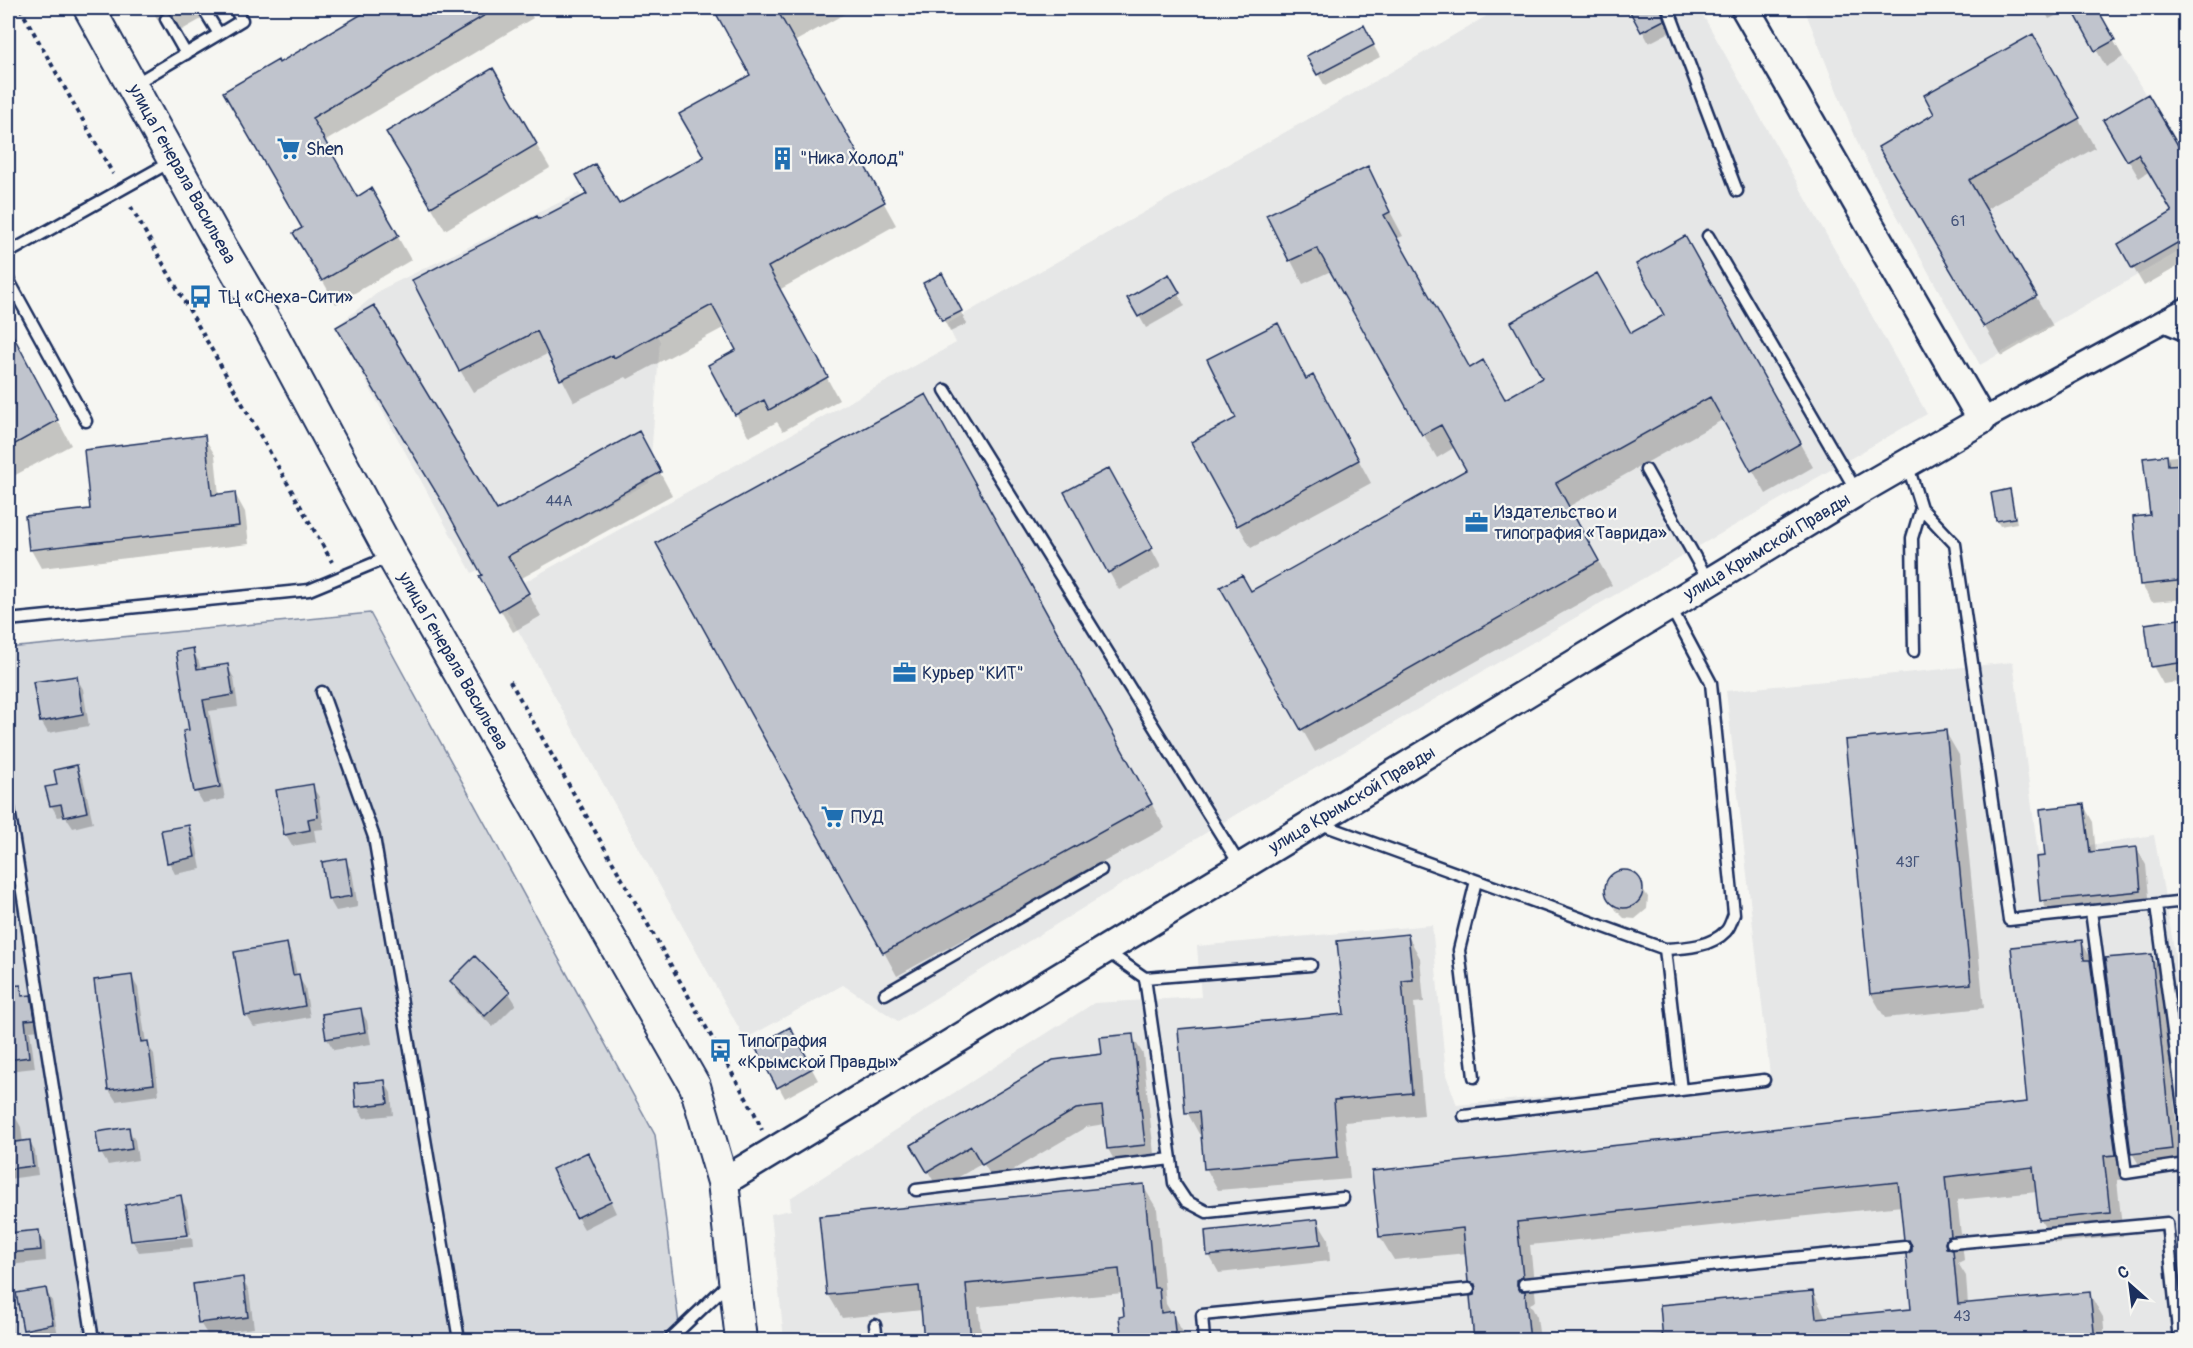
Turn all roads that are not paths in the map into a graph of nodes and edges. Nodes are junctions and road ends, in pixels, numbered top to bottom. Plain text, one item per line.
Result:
1 (89, 8) edge
2 (203, 8) edge
3 (234, 8) edge
4 (1668, 8) edge
5 (1745, 8) edge
6 (166, 20) dead end
7 (219, 34) junction
8 (186, 54) junction
9 (133, 86) junction
10 (174, 161) junction
11 (1737, 191) dead end
12 (1708, 236) dead end
13 (8, 253) edge
14 (8, 279) edge
15 (2186, 309) edge
16 (2158, 324) junction
17 (2186, 336) edge
18 (945, 390) dead end
19 (1982, 420) junction
20 (86, 421) dead end
21 (1907, 463) junction
22 (1646, 470) dead end
23 (1857, 492) junction
24 (1921, 508) junction
25 (392, 556) junction
26 (1709, 582) junction
27 (1670, 606) junction
28 (8, 620) edge
29 (1914, 651) dead end
30 (322, 692) dead end
31 (8, 803) edge
32 (1315, 822) junction
33 (1241, 867) junction
34 (1101, 870) dead end
35 (1476, 880) junction
36 (2186, 901) edge
37 (2156, 905) junction
38 (2091, 911) junction
39 (1665, 949) junction
40 (1105, 950) junction
41 (1311, 965) dead end
42 (1145, 978) junction
43 (885, 994) dead end
44 (1474, 1077) dead end
45 (1764, 1080) dead end
46 (1681, 1090) junction
47 (1464, 1116) dead end
48 (2186, 1128) edge
49 (1171, 1159) junction
50 (2186, 1164) edge
51 (723, 1182) junction
52 (916, 1190) dead end
53 (1343, 1198) dead end
54 (1952, 1243) dead end
55 (1905, 1248) dead end
56 (730, 1282) dead end
57 (1524, 1284) dead end
58 (1469, 1289) dead end
59 (875, 1325) dead end
60 (93, 1341) edge
61 (459, 1341) edge
62 (669, 1341) edge
63 (741, 1341) edge
64 (877, 1341) edge
65 (1204, 1341) edge
66 (2179, 1341) edge

1 - 9 main road, улица Генерала Васильева
2 - 7 lane
3 - 7 lane
4 - 11 lane
5 - 19 street
6 - 8 lane
7 - 8 lane
8 - 9 lane
9 - 10 main road, улица Генерала Васильева
10 - 13 lane
10 - 25 main road, улица Генерала Васильева
12 - 23 lane
14 - 20 lane
15 - 16 street, улица Крымской Правды
16 - 17 lane
16 - 19 street, улица Крымской Правды
18 - 33 lane
19 - 21 street, улица Крымской Правды
21 - 23 street, улица Крымской Правды
21 - 24 lane
22 - 26 lane
23 - 26 street, улица Крымской Правды
24 - 29 lane
24 - 38 lane
25 - 28 lane
25 - 51 main road, улица Генерала Васильева
26 - 27 street, улица Крымской Правды
27 - 32 street, улица Крымской Правды
27 - 39 lane
30 - 61 lane
31 - 60 lane
32 - 33 street, улица Крымской Правды
32 - 35 lane
33 - 40 street, улица Крымской Правды
34 - 43 lane
35 - 39 lane
35 - 44 lane
36 - 37 lane
37 - 38 lane
37 - 48 lane
38 - 50 lane
39 - 46 lane
40 - 42 lane
40 - 51 street, улица Крымской Правды
41 - 42 lane
42 - 49 lane
45 - 46 lane
46 - 47 lane
49 - 52 lane
49 - 53 lane
51 - 63 main road, улица Генерала Васильева
54 - 66 lane
55 - 57 lane
56 - 62 lane
58 - 65 lane
59 - 64 lane

